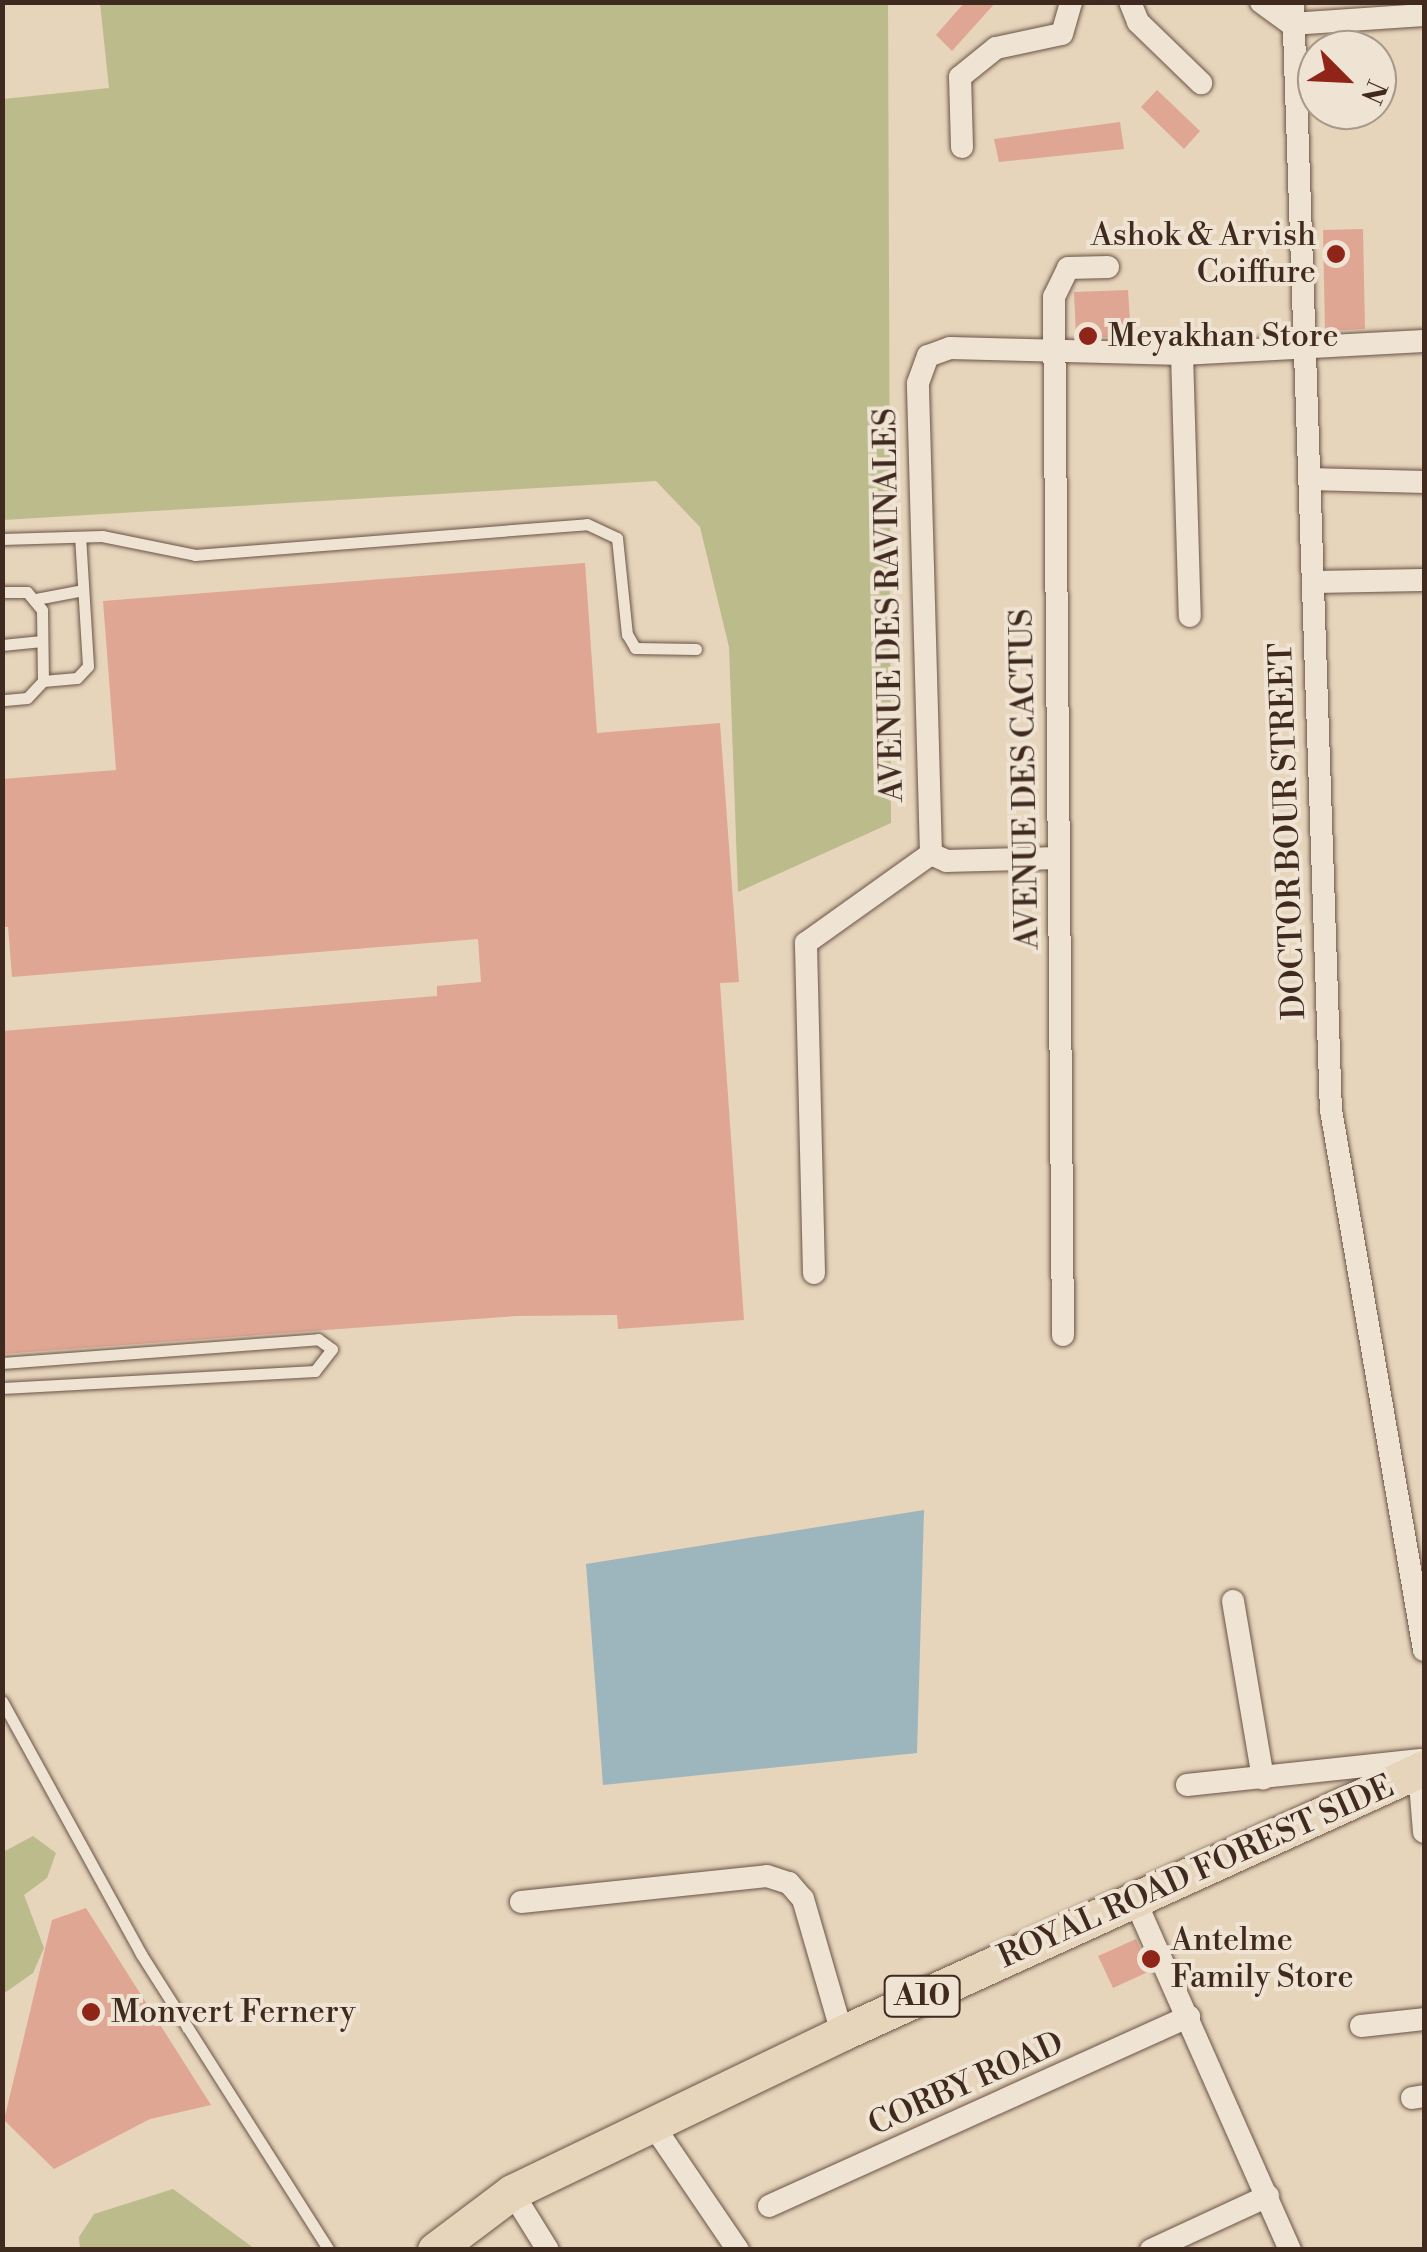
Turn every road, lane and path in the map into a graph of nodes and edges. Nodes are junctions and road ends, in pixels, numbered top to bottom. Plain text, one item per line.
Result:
1 (1072, 2) edge
2 (1130, 2) edge
3 (1261, 2) edge
4 (1292, 13) edge
5 (1424, 16) edge
6 (1201, 83) dead end
7 (962, 147) dead end
8 (1108, 267) dead end
9 (1424, 341) edge
10 (1310, 349) junction
11 (1054, 350) junction
12 (1182, 354) junction
13 (1310, 479) junction
14 (1424, 482) edge
15 (80, 537) junction
16 (2, 539) edge
17 (1424, 580) edge
18 (1312, 582) junction
19 (83, 590) junction
20 (2, 592) edge
21 (36, 599) junction
22 (1190, 616) dead end
23 (42, 640) junction
24 (2, 644) edge
25 (696, 649) dead end
26 (43, 681) junction
27 (2, 700) edge
28 (930, 854) junction
29 (1058, 858) junction
30 (814, 1273) dead end
31 (1063, 1335) dead end
32 (140, 1354) junction
33 (2, 1363) edge
34 (142, 1379) junction
35 (2, 1388) edge
36 (1233, 1601) dead end
37 (1424, 1650) edge
38 (2, 1701) edge
39 (1423, 1767) edge
40 (1262, 1778) junction
41 (1187, 1785) dead end
42 (1424, 1832) edge
43 (1134, 1898) junction
44 (521, 1902) dead end
45 (1189, 2016) junction
46 (1424, 2019) edge
47 (1361, 2026) dead end
48 (842, 2033) junction
49 (653, 2125) junction
50 (512, 2192) junction
51 (1268, 2196) junction
52 (769, 2206) dead end
53 (329, 2250) edge
54 (435, 2250) edge
55 (548, 2250) edge
56 (738, 2250) edge
57 (1151, 2250) edge
58 (1290, 2250) edge

1 - 7 street
2 - 6 street
3 - 4 street
4 - 5 street
4 - 10 street, DOCTOR BOUR STREET
8 - 11 street, AVENUE DES CACTUS
9 - 10 street
10 - 12 street
10 - 13 street, DOCTOR BOUR STREET
11 - 12 street
11 - 28 street, AVENUE DES RAVINALES
11 - 29 street, AVENUE DES CACTUS
12 - 22 street
13 - 14 street
13 - 18 street, DOCTOR BOUR STREET
15 - 16 lane
15 - 19 lane
15 - 25 lane
17 - 18 street
18 - 37 street, DOCTOR BOUR STREET
19 - 21 lane
19 - 26 lane
20 - 21 lane
21 - 23 lane
23 - 24 lane
23 - 26 lane
26 - 27 lane
28 - 29 street
28 - 30 street
29 - 31 street, AVENUE DES CACTUS
32 - 33 lane
32 - 34 lane
32 - 34 lane
34 - 35 lane
36 - 40 street
38 - 53 lane
39 - 40 street
39 - 42 street
39 - 43 main road, ROYAL ROAD FOREST SIDE / A10
40 - 41 street
43 - 45 street
43 - 48 main road, ROYAL ROAD FOREST SIDE / A10
44 - 48 street
45 - 51 street
45 - 52 street, CORBY ROAD
46 - 47 street
48 - 49 main road, ROYAL ROAD FOREST SIDE / A10
49 - 50 main road, ROYAL ROAD FOREST SIDE / A10
49 - 56 street
50 - 54 main road, ROYAL ROAD FOREST SIDE / A10
50 - 55 street
51 - 57 street
51 - 58 street

